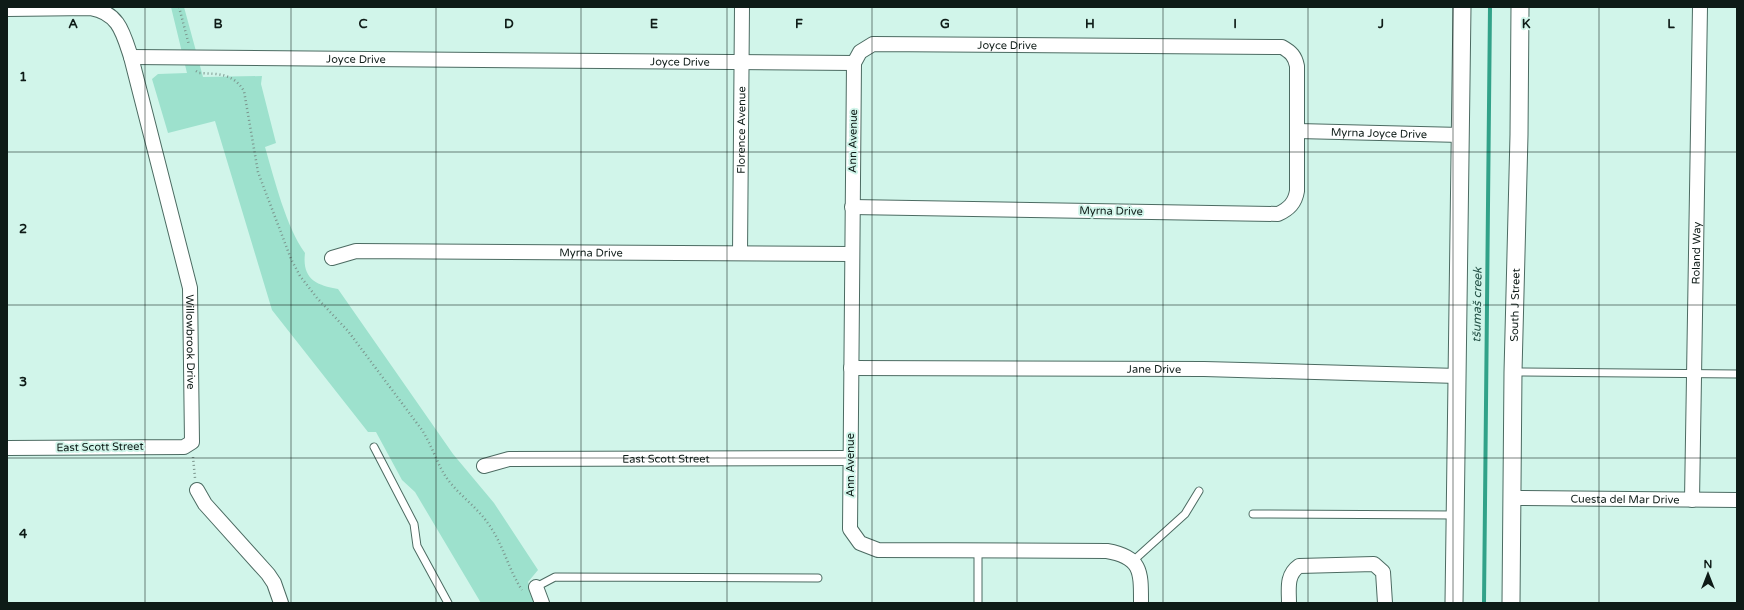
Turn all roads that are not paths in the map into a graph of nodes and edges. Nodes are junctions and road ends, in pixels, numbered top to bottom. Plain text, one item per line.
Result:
1 (742, 7) edge
2 (1462, 7) edge
3 (1520, 7) edge
4 (1700, 7) edge
5 (7, 9) edge
6 (131, 57) junction
7 (741, 62) junction
8 (854, 63) junction
9 (1298, 131) junction
10 (1461, 134) junction
11 (852, 207) junction
12 (740, 253) junction
13 (852, 254) junction
14 (332, 258) dead end
15 (850, 368) junction
16 (1513, 372) junction
17 (1693, 373) junction
18 (1737, 374) edge
19 (1458, 376) junction
20 (192, 442) joint
21 (374, 447) dead end
22 (7, 448) edge
23 (849, 458) junction
24 (484, 466) dead end
25 (197, 490) road end
26 (1199, 491) dead end
27 (1513, 498) junction
28 (1692, 500) junction
29 (1737, 500) edge
30 (1253, 514) dead end
31 (1455, 515) junction
32 (978, 550) junction
33 (1133, 561) junction
34 (818, 578) dead end
35 (536, 587) joint
36 (281, 603) edge
37 (448, 603) edge
38 (542, 603) edge
39 (978, 603) edge
40 (1141, 603) edge
41 (1290, 603) edge
42 (1386, 603) edge
43 (1454, 603) edge
44 (1511, 603) edge

1 - 7 street, Florence Avenue
2 - 10 street
3 - 16 street, South J Street
4 - 17 street, Roland Way
5 - 6 street
6 - 7 street, Joyce Drive
6 - 20 street, Willowbrook Drive
7 - 8 street, Joyce Drive
7 - 12 street, Florence Avenue
8 - 9 street, Joyce Drive
8 - 11 street, Ann Avenue
9 - 10 street, Myrna Joyce Drive
9 - 11 street, Myrna Drive
10 - 19 street
11 - 13 street, Ann Avenue
12 - 13 street, Myrna Drive
12 - 14 street, Myrna Drive
13 - 15 street, Ann Avenue
15 - 19 street, Jane Drive
15 - 23 street, Ann Avenue
16 - 17 lane
16 - 27 street, South J Street
17 - 18 lane
17 - 28 street, Roland Way
19 - 31 street
20 - 22 street, East Scott Street
21 - 37 lane
23 - 24 street, East Scott Street
23 - 32 street, Ann Avenue
25 - 36 street
26 - 33 lane
27 - 28 street, Cuesta del Mar Drive
27 - 44 street, South J Street
28 - 29 street, Cuesta del Mar Drive
30 - 31 lane
31 - 43 street
32 - 33 street, Ann Avenue
32 - 39 lane
33 - 40 street
34 - 35 lane
35 - 38 street
41 - 42 street

